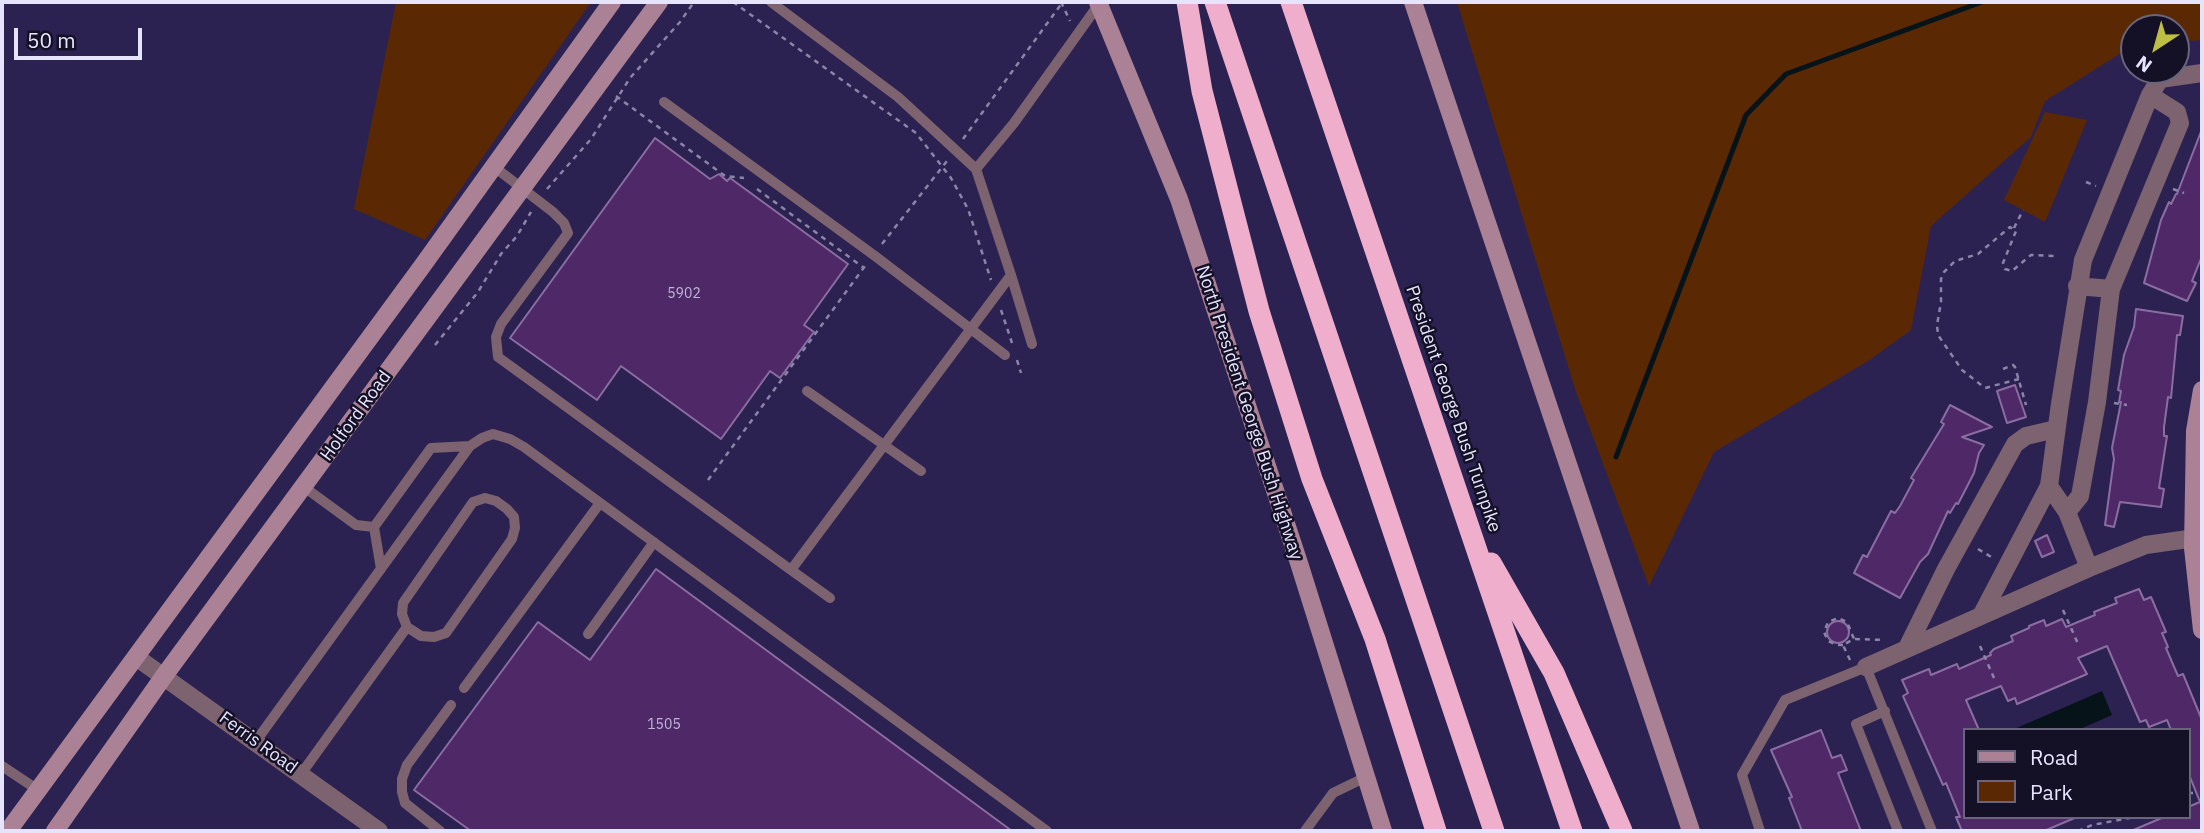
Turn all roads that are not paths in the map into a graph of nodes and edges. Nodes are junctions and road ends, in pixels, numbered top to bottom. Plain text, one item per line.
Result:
1 (612, 2) edge
2 (659, 2) edge
3 (771, 2) edge
4 (793, 2) edge
5 (1187, 2) edge
6 (1215, 2) edge
7 (1292, 2) edge
8 (1413, 2) edge
9 (1099, 3) edge
10 (785, 12) junction
11 (2202, 73) edge
12 (2150, 95) junction
13 (664, 102) dead end
14 (493, 166) junction
15 (976, 170) junction
16 (522, 187) junction
17 (1011, 275) junction
18 (2077, 286) junction
19 (2111, 289) junction
20 (971, 329) junction
21 (1032, 344) dead end
22 (1005, 355) dead end
23 (2202, 390) edge
24 (807, 391) dead end
25 (2056, 429) junction
26 (470, 446) junction
27 (884, 446) junction
28 (921, 471) dead end
29 (2049, 486) junction
30 (304, 487) junction
31 (600, 503) junction
32 (2067, 512) junction
33 (1467, 520) junction
34 (374, 527) junction
35 (2198, 538) edge
36 (654, 542) junction
37 (381, 569) junction
38 (2089, 569) junction
39 (791, 570) junction
40 (830, 598) dead end
41 (1980, 616) junction
42 (407, 627) junction
43 (2202, 630) edge
44 (588, 634) dead end
45 (1899, 644) junction
46 (136, 657) junction
47 (1858, 663) junction
48 (164, 676) junction
49 (464, 688) dead end
50 (451, 705) dead end
51 (1885, 711) junction
52 (256, 741) junction
53 (2, 766) edge
54 (301, 774) junction
55 (1366, 777) junction
56 (38, 790) junction
57 (8, 831) edge
58 (55, 831) edge
59 (379, 831) edge
60 (440, 831) edge
61 (1047, 831) edge
62 (1305, 831) edge
63 (1384, 831) edge
64 (1436, 831) edge
65 (1494, 831) edge
66 (1572, 831) edge
67 (1622, 831) edge
68 (1691, 831) edge
69 (1760, 831) edge
70 (1898, 831) edge
71 (1932, 831) edge

1 - 14 street, Holford Road
2 - 16 street, Holford Road
3 - 10 lane
4 - 10 lane
5 - 64 highway
6 - 65 highway
7 - 33 highway, President George Bush Turnpike
8 - 68 street
9 - 15 lane
9 - 55 street, North President George Bush Highway
10 - 15 lane
11 - 12 street
12 - 18 street
12 - 19 street
13 - 20 lane
14 - 16 lane
14 - 46 street, Holford Road
15 - 17 lane
16 - 30 street, Holford Road
16 - 39 lane
17 - 20 lane
17 - 21 lane
18 - 19 street
18 - 25 street
19 - 32 street
20 - 22 lane
20 - 27 lane
23 - 35 street
24 - 27 lane
25 - 29 street
25 - 45 street
26 - 31 lane
26 - 34 lane
26 - 37 lane
27 - 28 lane
27 - 39 lane
29 - 32 street
29 - 41 street
30 - 34 lane
30 - 48 street, Holford Road
31 - 36 lane
31 - 49 lane
32 - 38 street
33 - 66 highway, President George Bush Turnpike
33 - 67 highway
34 - 37 lane
35 - 38 street
35 - 43 street
36 - 44 lane
36 - 61 lane
37 - 52 lane
38 - 41 street
39 - 40 lane
41 - 45 street
42 - 42 lane
42 - 54 lane
45 - 47 street
46 - 48 street, Ferris Road
46 - 56 street, Holford Road
47 - 51 lane
47 - 69 lane
48 - 52 street, Ferris Road
48 - 58 street, Holford Road
50 - 60 lane
51 - 70 lane
51 - 71 lane
52 - 54 street, Ferris Road
53 - 56 lane
54 - 59 street, Ferris Road
55 - 62 lane
55 - 63 street, North President George Bush Highway
56 - 57 street, Holford Road

